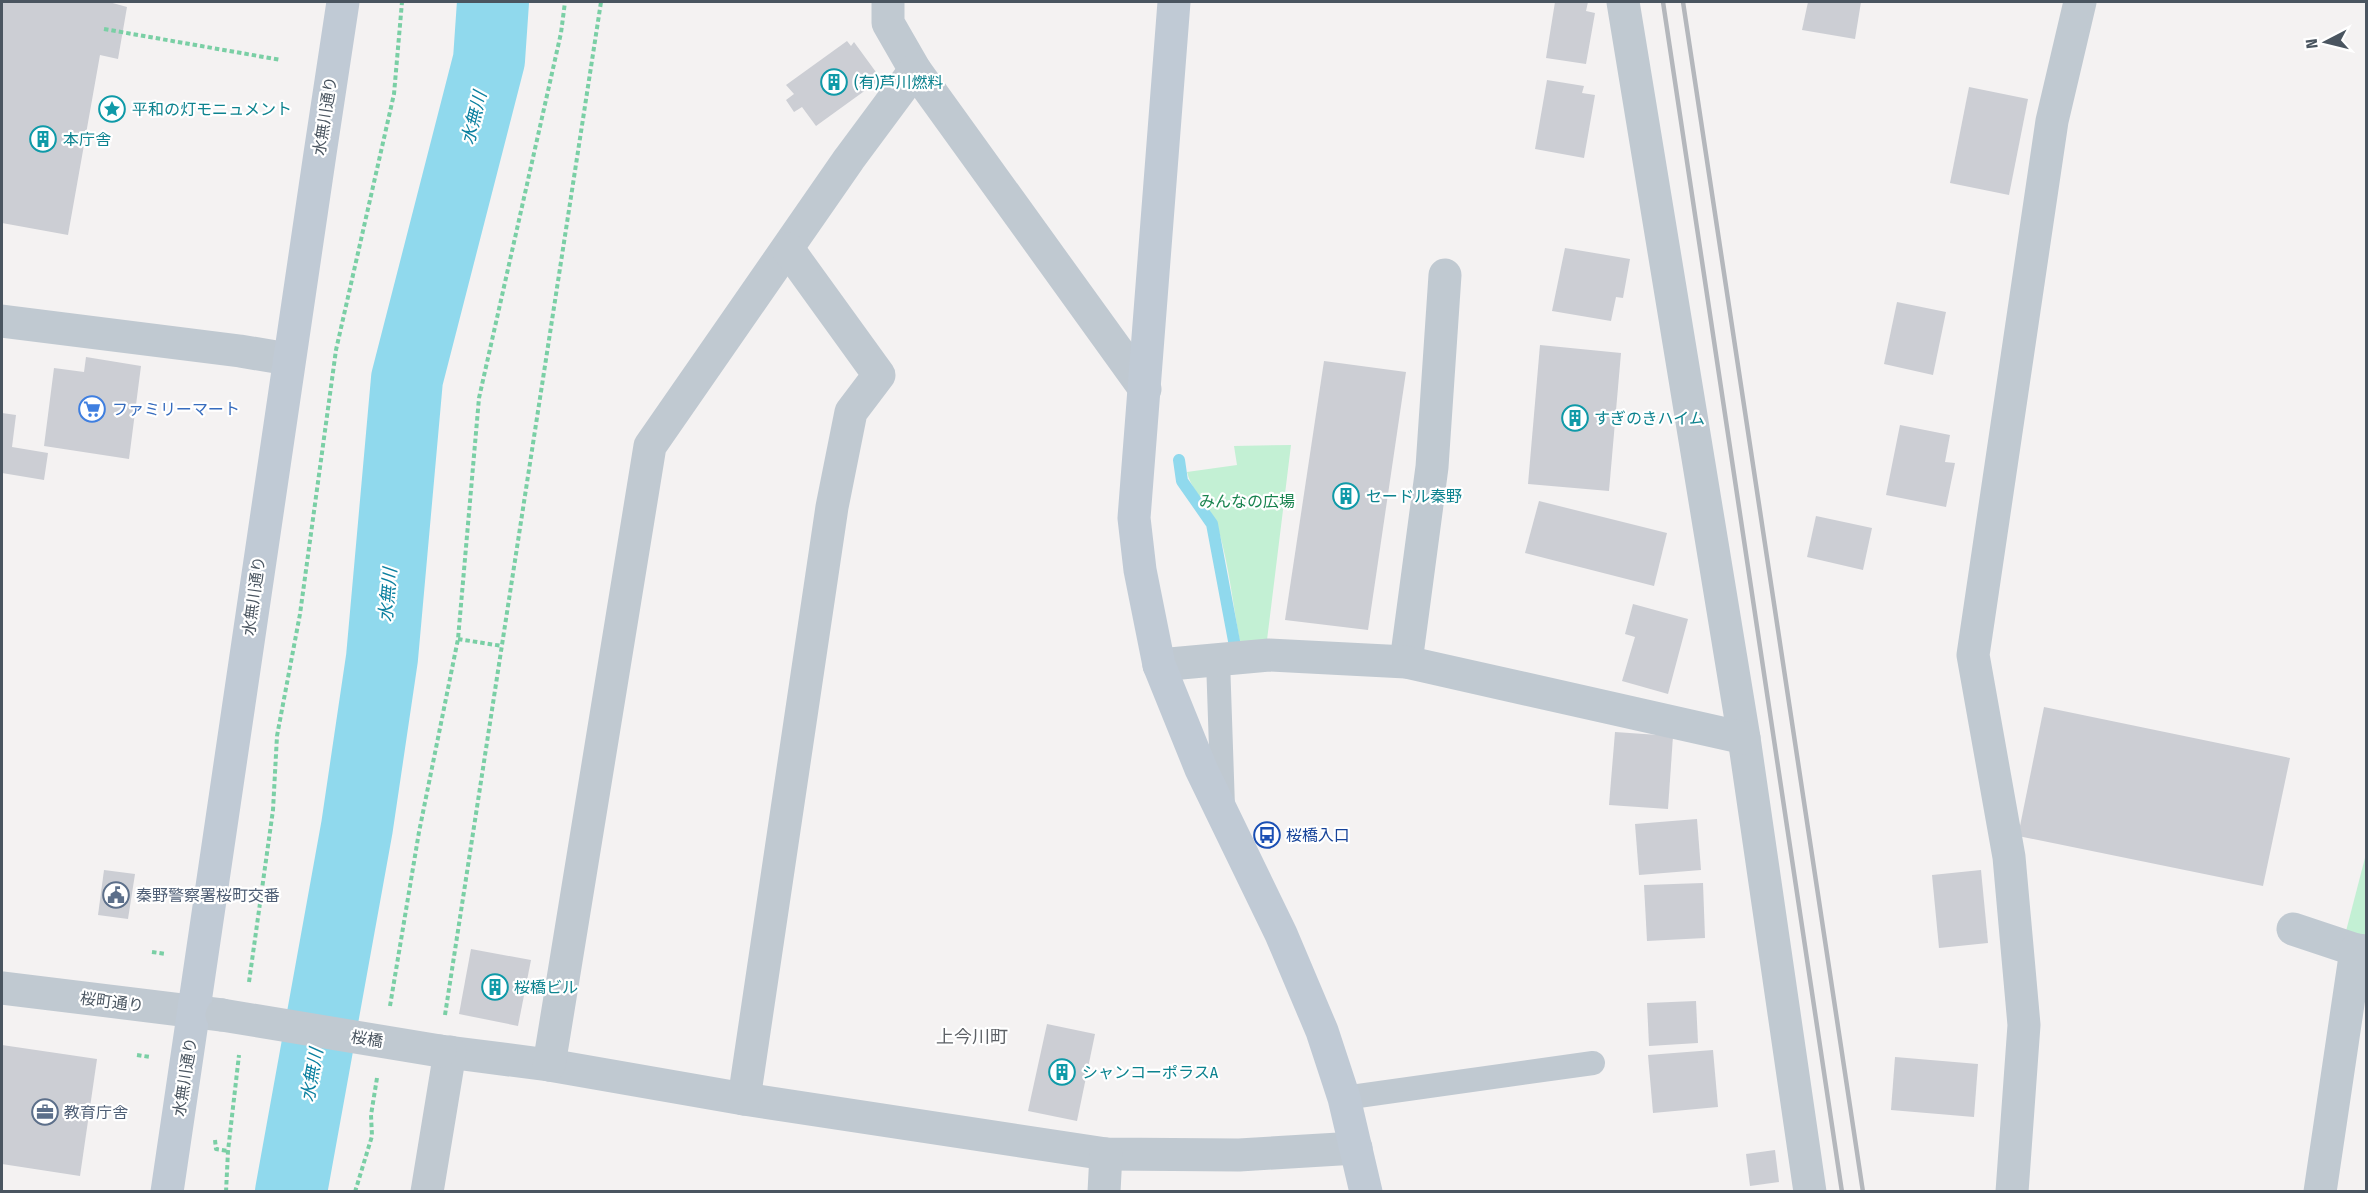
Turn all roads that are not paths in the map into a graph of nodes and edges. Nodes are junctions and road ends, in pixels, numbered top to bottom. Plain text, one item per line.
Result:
1 (343, 2) edge
2 (888, 2) edge
3 (1174, 2) edge
4 (1623, 2) edge
5 (2080, 2) edge
6 (915, 70) junction
7 (788, 249) junction
8 (1445, 275) dead end
9 (2, 321) edge
10 (288, 360) junction
11 (1145, 389) junction
12 (1218, 660) junction
13 (1407, 662) junction
14 (1159, 665) junction
15 (1744, 738) junction
16 (1223, 815) junction
17 (2294, 929) dead end
18 (2362, 951) edge
19 (2, 988) edge
20 (209, 1013) junction
21 (445, 1052) junction
22 (1593, 1063) dead end
23 (549, 1065) junction
24 (1344, 1098) junction
25 (744, 1099) junction
26 (1356, 1148) junction
27 (1106, 1154) junction
28 (167, 1191) edge
29 (427, 1191) edge
30 (1104, 1191) edge
31 (1366, 1191) edge
32 (1810, 1191) edge
33 (2012, 1191) edge
34 (2320, 1191) edge

1 - 10 street, 水無川通り
2 - 6 street
3 - 11 street
4 - 15 street
5 - 33 street
6 - 7 street
6 - 11 street
7 - 23 street
7 - 25 street
8 - 13 street
9 - 10 street
10 - 20 street, 水無川通り
11 - 14 street
12 - 13 street
12 - 14 street
12 - 16 lane
13 - 15 street
14 - 16 street
15 - 32 street
16 - 24 street
17 - 18 street
18 - 34 street
19 - 20 street, 桜町通り
20 - 21 street, 桜橋, bridge
20 - 28 street, 水無川通り
21 - 23 street, 桜橋
21 - 29 street
22 - 24 lane
23 - 25 street, 桜橋
24 - 26 street
25 - 27 street, 桜橋
26 - 27 street, 桜橋
26 - 31 street
27 - 30 street

